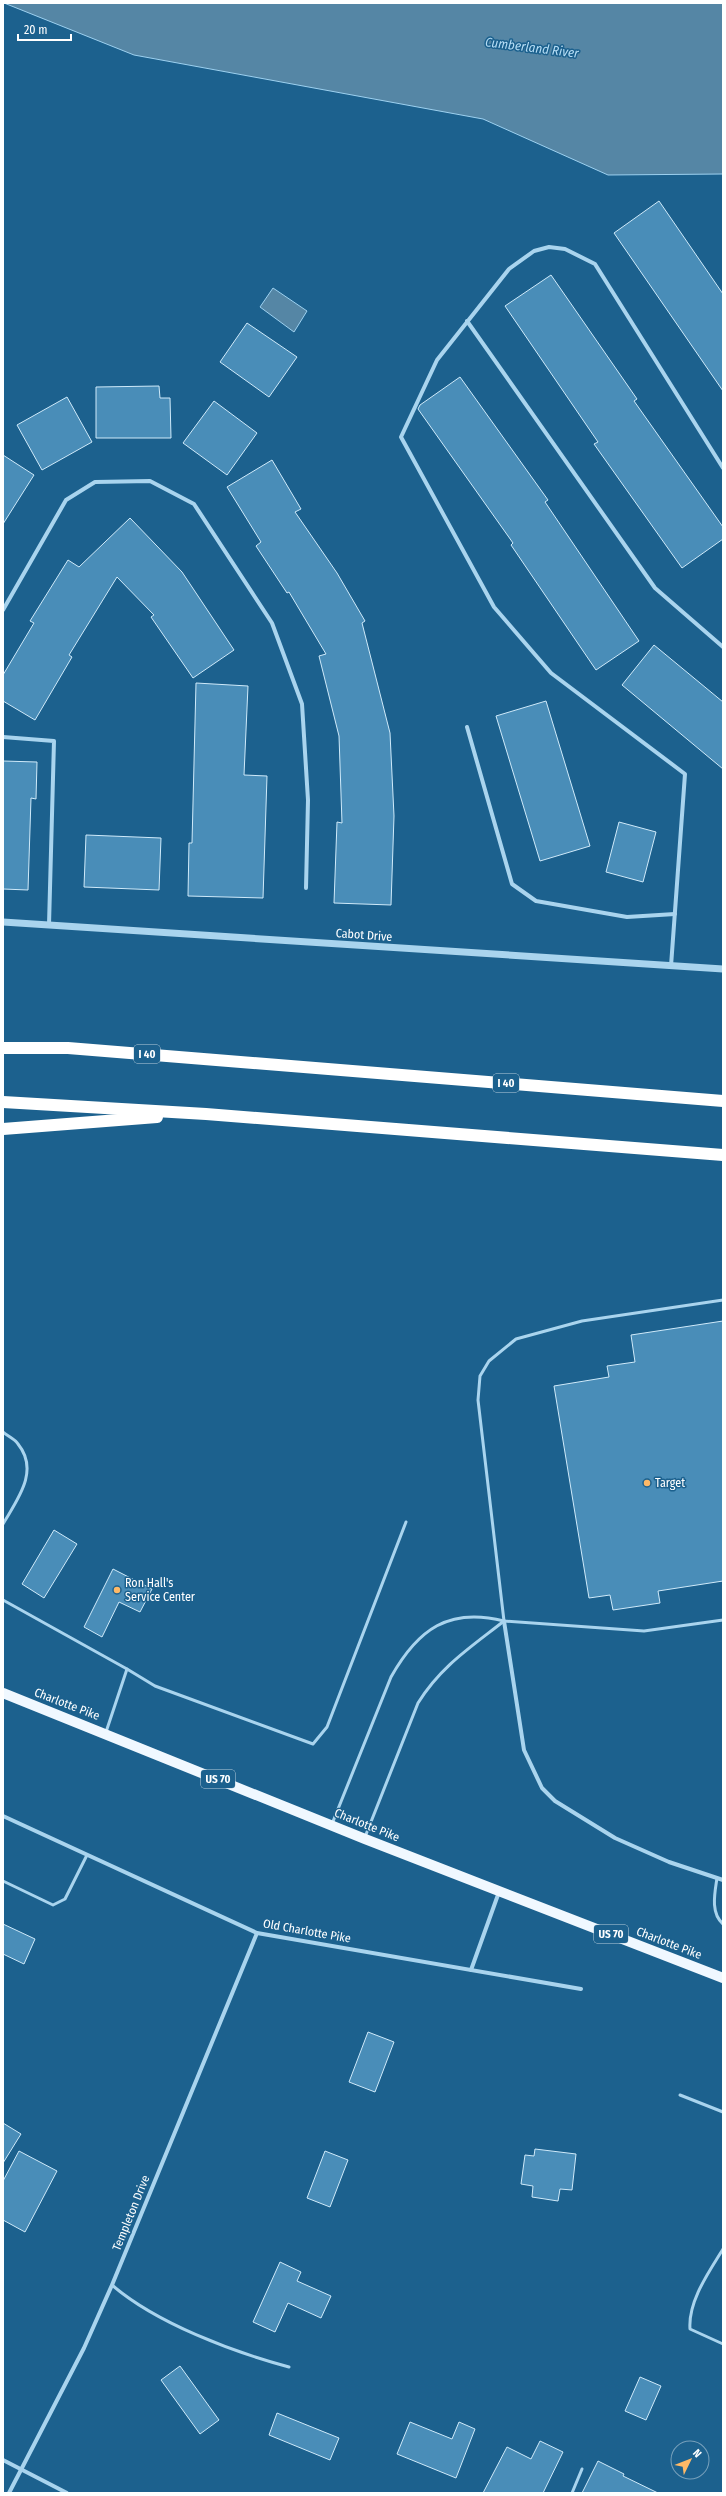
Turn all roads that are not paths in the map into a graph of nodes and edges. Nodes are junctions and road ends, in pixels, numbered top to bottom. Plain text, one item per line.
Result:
1 (467, 321) junction
2 (723, 468) edge
3 (3, 610) edge
4 (723, 648) edge
5 (466, 727) dead end
6 (3, 737) edge
7 (306, 888) dead end
8 (675, 914) junction
9 (3, 922) edge
10 (49, 925) junction
11 (672, 966) junction
12 (723, 969) edge
13 (3, 1048) edge
14 (723, 1101) edge
15 (3, 1102) edge
16 (206, 1114) junction
17 (3, 1129) edge
18 (723, 1155) edge
19 (723, 1300) edge
20 (3, 1432) edge
21 (406, 1522) dead end
22 (3, 1524) edge
23 (3, 1600) edge
24 (723, 1620) edge
25 (504, 1621) junction
26 (127, 1669) junction
27 (3, 1693) edge
28 (105, 1733) junction
29 (3, 1816) edge
30 (332, 1824) junction
31 (365, 1839) junction
32 (87, 1855) junction
33 (717, 1878) junction
34 (723, 1880) edge
35 (3, 1881) edge
36 (499, 1891) junction
37 (723, 1924) edge
38 (257, 1933) junction
39 (471, 1970) junction
40 (723, 1978) edge
41 (581, 1989) dead end
42 (680, 2095) dead end
43 (723, 2112) edge
44 (723, 2249) edge
45 (112, 2285) junction
46 (723, 2344) edge
47 (289, 2367) dead end
48 (3, 2460) edge
49 (582, 2468) dead end
50 (20, 2469) junction
51 (9, 2493) edge
52 (67, 2493) edge
53 (572, 2493) edge

1 - 2 street
1 - 4 street
1 - 8 street
3 - 7 street
5 - 8 street
6 - 10 street
8 - 11 street
9 - 10 street, Cabot Drive
10 - 11 street, Cabot Drive
11 - 12 street, Cabot Drive
13 - 14 highway, I 40
15 - 16 highway
16 - 17 highway
16 - 18 highway
19 - 25 lane
20 - 22 lane
21 - 26 lane
23 - 26 lane
24 - 25 lane
25 - 30 lane
25 - 31 lane
25 - 33 street
26 - 28 lane
27 - 28 main road, Charlotte Pike / US 70
28 - 30 main road, Charlotte Pike / US 70
29 - 32 street, Old Charlotte Pike
30 - 31 main road, Charlotte Pike / US 70
31 - 36 main road, Charlotte Pike / US 70
32 - 35 lane
32 - 38 street, Old Charlotte Pike
33 - 34 street
33 - 37 lane
36 - 39 street
36 - 40 main road, Charlotte Pike / US 70
38 - 39 street, Old Charlotte Pike
38 - 45 street, Templeton Drive
39 - 41 street, Old Charlotte Pike
42 - 43 lane
44 - 46 lane
45 - 47 lane
45 - 50 street, Templeton Drive
48 - 50 street
49 - 53 lane
50 - 51 street, Templeton Drive
50 - 52 street

